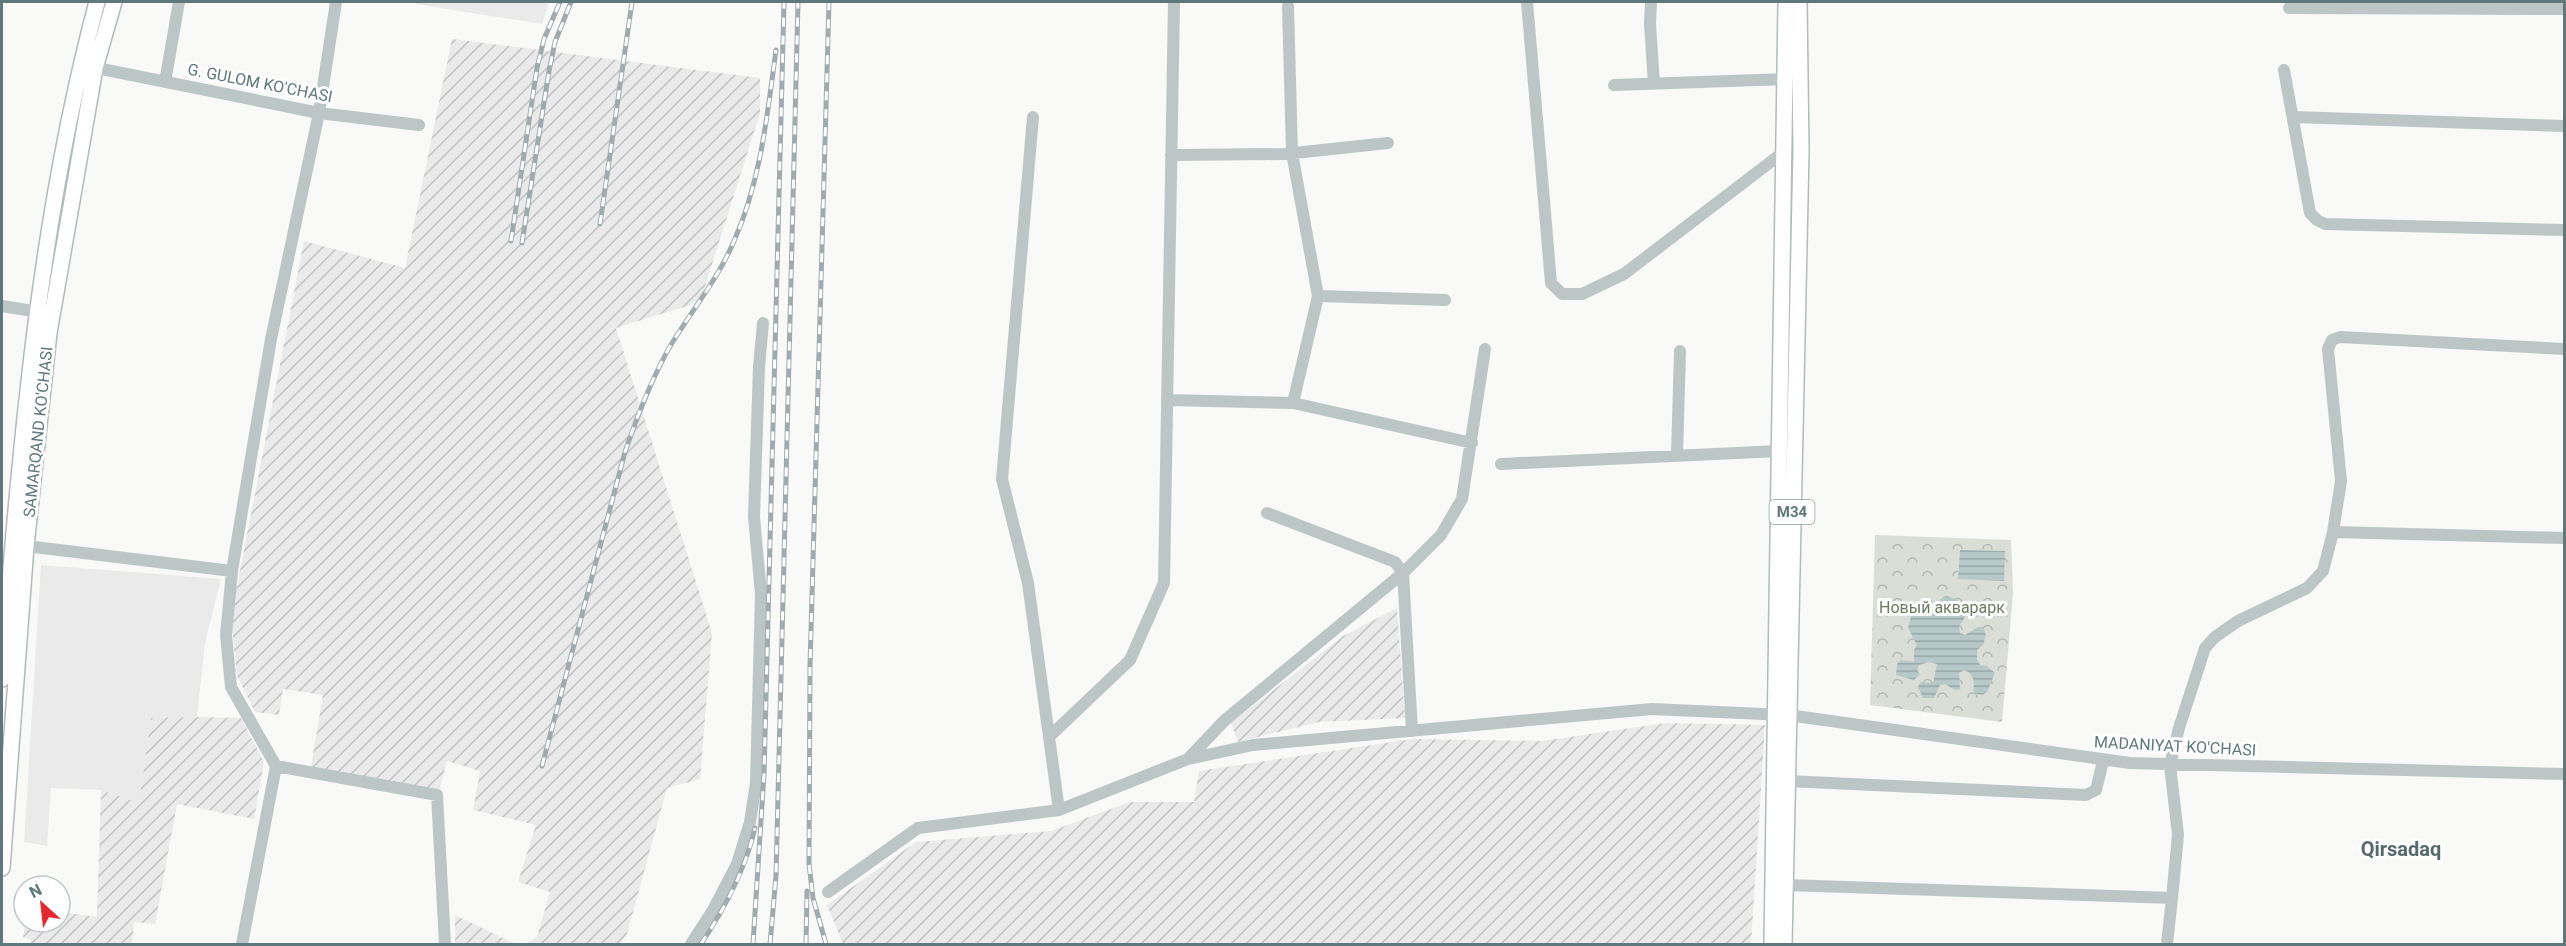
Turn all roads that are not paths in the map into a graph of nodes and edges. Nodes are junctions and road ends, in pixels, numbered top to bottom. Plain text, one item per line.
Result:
1 (97, 2) edge
2 (114, 2) edge
3 (178, 2) edge
4 (336, 2) edge
5 (1174, 2) edge
6 (1527, 2) edge
7 (1651, 2) edge
8 (1786, 2) edge
9 (1799, 2) edge
10 (1288, 6) dead end
11 (2289, 8) dead end
12 (2565, 9) edge
13 (87, 66) junction
14 (2284, 70) dead end
15 (1791, 79) junction
16 (165, 82) junction
17 (1654, 84) junction
18 (1614, 85) dead end
19 (319, 113) junction
20 (1033, 117) dead end
21 (2294, 117) junction
22 (419, 124) dead end
23 (2565, 126) edge
24 (1388, 143) dead end
25 (1785, 151) junction
26 (1292, 153) junction
27 (1171, 155) junction
28 (2565, 230) edge
29 (1318, 296) junction
30 (1445, 300) dead end
31 (2, 306) edge
32 (39, 312) junction
33 (763, 323) dead end
34 (1485, 349) dead end
35 (2565, 349) edge
36 (1680, 351) dead end
37 (1167, 399) junction
38 (1293, 403) junction
39 (1472, 443) junction
40 (1779, 450) junction
41 (1677, 456) junction
42 (1501, 464) dead end
43 (1267, 513) dead end
44 (2333, 532) junction
45 (2565, 538) edge
46 (19, 546) junction
47 (232, 571) junction
48 (1403, 573) junction
49 (2, 679) edge
50 (1781, 714) junction
51 (1412, 731) junction
52 (1049, 737) junction
53 (1188, 759) junction
54 (2103, 761) junction
55 (2170, 765) junction
56 (276, 766) junction
57 (2565, 774) edge
58 (1787, 781) junction
59 (1059, 810) junction
60 (2, 868) edge
61 (1785, 885) junction
62 (828, 892) dead end
63 (2172, 898) junction
64 (242, 945) edge
65 (445, 945) edge
66 (691, 945) edge
67 (1772, 945) edge
68 (1784, 945) edge
69 (2166, 945) edge

1 - 13 main road, SAMARQAND KO'CHASI
2 - 13 main road, SAMARQAND KO'CHASI
3 - 16 street
4 - 19 street
5 - 27 street
6 - 25 street
7 - 17 street
8 - 15 main road, M34
9 - 15 main road, M34
10 - 26 street
11 - 12 street
13 - 16 street, G. GULOM KO'CHASI
13 - 32 main road, SAMARQAND KO'CHASI
13 - 46 main road, SAMARQAND KO'CHASI
14 - 21 street
15 - 17 street
15 - 25 main road, M34
15 - 50 main road, M34
16 - 19 street, G. GULOM KO'CHASI
17 - 18 street
19 - 22 street, G. GULOM KO'CHASI
19 - 47 street
20 - 52 street
21 - 23 street
21 - 28 street
24 - 26 street
25 - 40 main road, M34
26 - 27 street
26 - 29 street
27 - 37 street
29 - 30 street
29 - 38 street
31 - 32 street
32 - 46 main road, SAMARQAND KO'CHASI
33 - 66 street
34 - 39 street
35 - 44 street
36 - 41 street
37 - 38 street
37 - 52 street
38 - 39 street
39 - 48 street
40 - 41 street
40 - 50 main road, M34
41 - 42 street
43 - 48 street
44 - 45 street
44 - 55 street
46 - 47 street
46 - 49 main road, SAMARQAND KO'CHASI
46 - 60 main road, SAMARQAND KO'CHASI
47 - 56 street
48 - 51 street
48 - 53 street
50 - 51 street, MADANIYAT KO'CHASI
50 - 54 street, MADANIYAT KO'CHASI
50 - 58 main road, M34
50 - 67 main road, M34
51 - 53 street, MADANIYAT KO'CHASI
52 - 59 street
53 - 59 street
54 - 55 street, MADANIYAT KO'CHASI
54 - 58 street
55 - 57 street, MADANIYAT KO'CHASI
55 - 63 street
56 - 64 street
56 - 65 street
58 - 61 main road, M34
59 - 62 street
61 - 63 street
61 - 68 main road, M34
63 - 69 street

